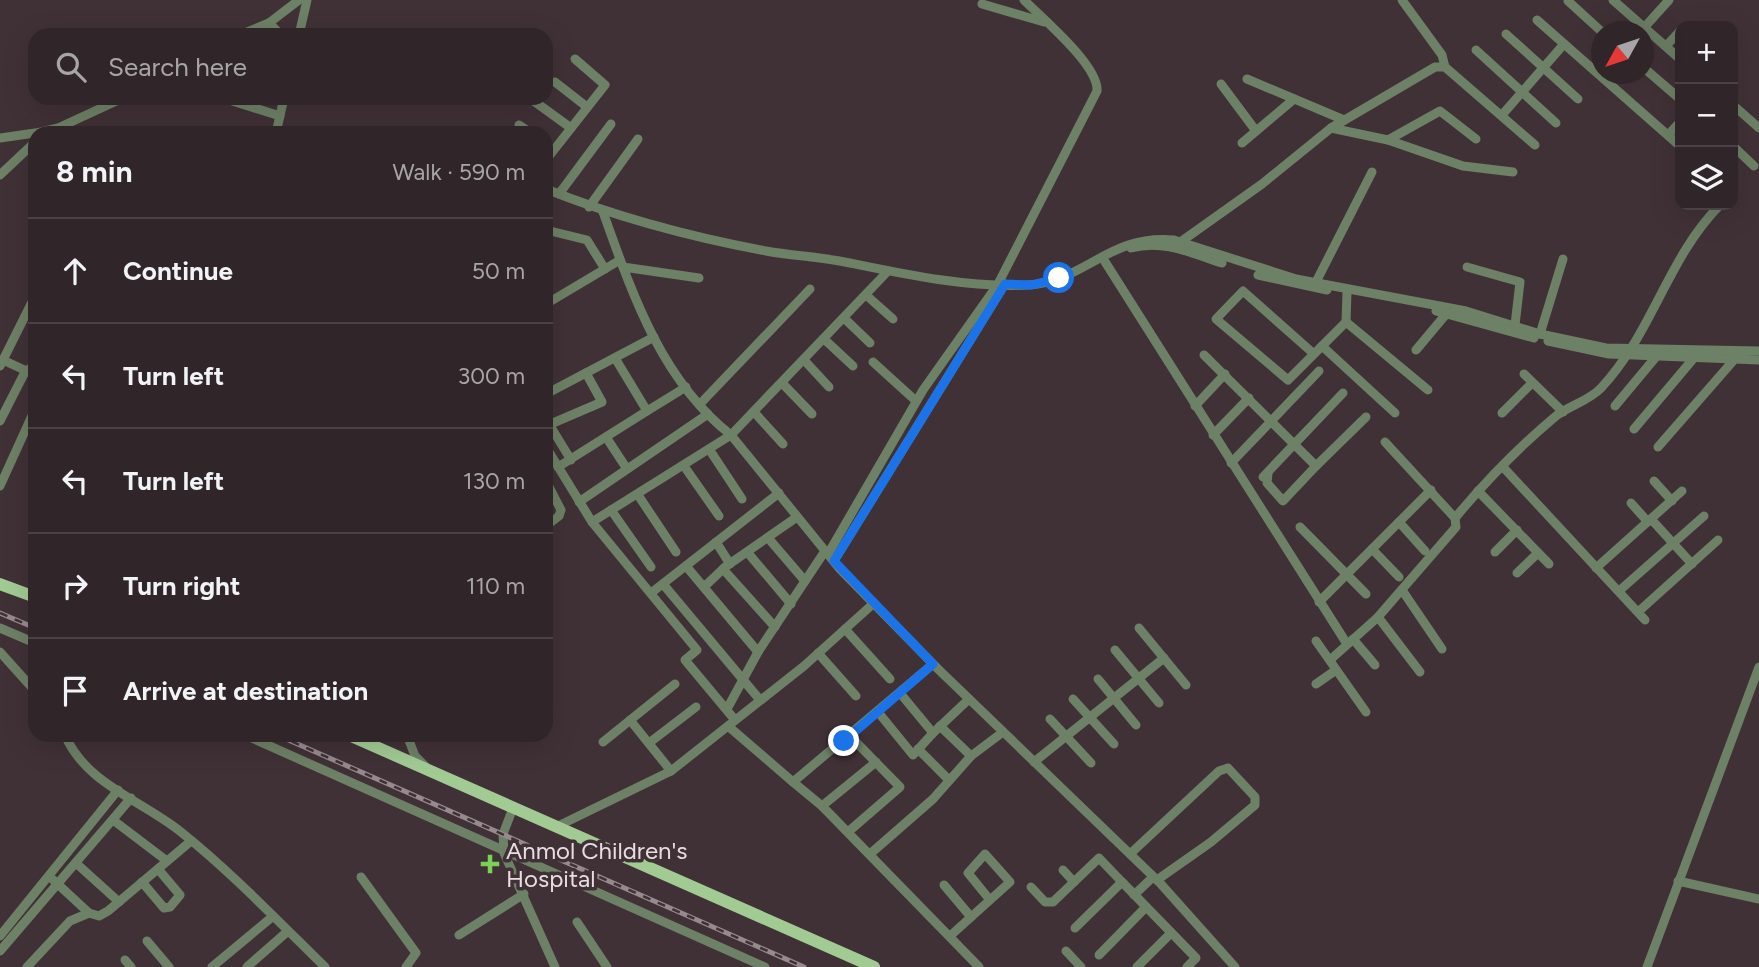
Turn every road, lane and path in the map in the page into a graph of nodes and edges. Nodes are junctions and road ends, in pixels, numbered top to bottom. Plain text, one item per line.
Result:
1 (299, 0) edge
2 (307, 0) edge
3 (1024, 0) edge
4 (1402, 0) edge
5 (1613, 0) edge
6 (1568, 1) edge
7 (1664, 2) edge
8 (982, 4) dead end
9 (1537, 20) dead end
10 (1635, 21) edge
11 (1649, 21) edge
12 (1046, 22) junction
13 (1591, 22) edge
14 (269, 23) junction
15 (257, 28) edge
16 (274, 28) edge
17 (301, 28) edge
18 (1506, 34) dead end
19 (1675, 36) edge
20 (1654, 37) edge
21 (1564, 44) junction
22 (1666, 46) junction
23 (1476, 50) dead end
24 (1675, 54) edge
25 (575, 59) dead end
26 (1591, 66) edge
27 (1446, 67) junction
28 (1543, 68) junction
29 (1654, 77) edge
30 (1247, 79) dead end
31 (555, 82) dead end
32 (1222, 84) dead end
33 (1612, 84) edge
34 (1522, 92) junction
35 (1675, 95) edge
36 (1294, 99) junction
37 (1578, 99) dead end
38 (107, 105) edge
39 (246, 105) edge
40 (283, 105) edge
41 (539, 105) edge
42 (587, 107) junction
43 (1738, 109) edge
44 (1503, 115) junction
45 (281, 116) junction
46 (1344, 120) junction
47 (1556, 123) dead end
48 (611, 124) dead end
49 (57, 126) edge
50 (278, 126) edge
51 (1675, 127) edge
52 (571, 128) junction
53 (1331, 128) junction
54 (1759, 128) edge
55 (1256, 131) junction
56 (28, 135) edge
57 (1668, 135) junction
58 (0, 138) edge
59 (638, 139) dead end
60 (1476, 139) dead end
61 (1388, 141) junction
62 (1675, 141) edge
63 (553, 143) edge
64 (1242, 143) dead end
65 (1535, 145) dead end
66 (1734, 147) edge
67 (28, 148) edge
68 (1754, 166) dead end
69 (1372, 172) dead end
70 (1513, 172) dead end
71 (0, 174) edge
72 (553, 192) edge
73 (559, 194) junction
74 (589, 207) junction
75 (1716, 210) edge
76 (603, 212) junction
77 (553, 232) edge
78 (1179, 245) junction
79 (1102, 257) junction
80 (1563, 259) dead end
81 (621, 263) junction
82 (1467, 267) dead end
83 (604, 269) junction
84 (888, 271) junction
85 (699, 278) dead end
86 (1316, 282) junction
87 (1002, 284) junction
88 (810, 289) dead end
89 (1341, 290) junction
90 (866, 295) junction
91 (553, 300) edge
92 (28, 310) edge
93 (1447, 313) junction
94 (844, 318) junction
95 (893, 319) dead end
96 (1346, 322) junction
97 (1515, 325) junction
98 (1540, 334) junction
99 (654, 337) junction
100 (824, 340) junction
101 (870, 343) dead end
102 (1322, 346) junction
103 (1416, 350) dead end
104 (1759, 351) edge
105 (1630, 352) junction
106 (1314, 354) junction
107 (1204, 355) dead end
108 (1733, 356) junction
109 (615, 358) junction
110 (1655, 358) junction
111 (1693, 359) junction
112 (804, 360) junction
113 (1759, 360) edge
114 (873, 362) dead end
115 (2, 363) edge
116 (853, 366) dead end
117 (28, 371) edge
118 (1319, 371) dead end
119 (586, 373) junction
120 (1225, 374) junction
121 (1524, 374) dead end
122 (28, 375) edge
123 (782, 383) junction
124 (1532, 383) junction
125 (686, 387) junction
126 (830, 387) dead end
127 (553, 390) edge
128 (1428, 390) dead end
129 (1343, 393) dead end
130 (1249, 398) junction
131 (916, 401) junction
132 (700, 404) junction
133 (1195, 406) junction
134 (1615, 406) dead end
135 (647, 411) junction
136 (754, 412) junction
137 (1395, 412) dead end
138 (1563, 412) junction
139 (1502, 413) dead end
140 (708, 414) junction
141 (812, 414) dead end
142 (1366, 417) dead end
143 (1271, 420) junction
144 (0, 421) edge
145 (553, 423) edge
146 (28, 424) edge
147 (1634, 429) dead end
148 (553, 433) edge
149 (731, 435) junction
150 (1213, 435) junction
151 (606, 438) junction
152 (1385, 442) dead end
153 (1293, 443) junction
154 (783, 444) dead end
155 (1658, 447) dead end
156 (709, 449) junction
157 (553, 459) edge
158 (571, 460) junction
159 (1231, 463) junction
160 (684, 466) junction
161 (1317, 466) junction
162 (558, 467) junction
163 (1503, 467) junction
164 (627, 469) junction
165 (1654, 481) dead end
166 (0, 486) edge
167 (1430, 490) junction
168 (1478, 491) junction
169 (1682, 491) dead end
170 (779, 493) junction
171 (553, 495) edge
172 (638, 495) junction
173 (742, 499) dead end
174 (1671, 501) junction
175 (579, 502) junction
176 (1631, 503) dead end
177 (611, 510) junction
178 (719, 516) dead end
179 (1704, 516) dead end
180 (797, 517) junction
181 (1455, 518) junction
182 (1650, 520) junction
183 (553, 521) edge
184 (592, 522) junction
185 (1399, 522) junction
186 (1300, 527) dead end
187 (1517, 530) junction
188 (769, 539) junction
189 (1718, 540) dead end
190 (716, 542) junction
191 (1673, 543) junction
192 (1372, 549) junction
193 (1425, 551) dead end
194 (676, 552) dead end
195 (1495, 552) dead end
196 (1538, 552) junction
197 (748, 553) junction
198 (829, 555) junction
199 (1549, 564) dead end
200 (1692, 564) junction
201 (686, 566) junction
202 (650, 567) dead end
203 (726, 567) junction
204 (1596, 568) junction
205 (1517, 573) dead end
206 (1346, 575) junction
207 (1399, 577) dead end
208 (805, 581) junction
209 (0, 584) edge
210 (663, 584) junction
211 (704, 587) junction
212 (1402, 590) junction
213 (1619, 591) junction
214 (652, 593) junction
215 (28, 594) edge
216 (1366, 594) dead end
217 (1319, 602) junction
218 (874, 603) junction
219 (791, 604) junction
220 (1638, 612) junction
221 (1378, 617) junction
222 (1645, 620) dead end
223 (775, 627) junction
224 (0, 628) edge
225 (1139, 628) dead end
226 (845, 629) junction
227 (28, 640) edge
228 (1316, 641) dead end
229 (1346, 645) junction
230 (1442, 649) dead end
231 (1115, 650) dead end
232 (0, 652) edge
233 (758, 652) junction
234 (818, 653) junction
235 (1164, 658) junction
236 (1330, 660) junction
237 (933, 664) junction
238 (1375, 665) dead end
239 (1759, 667) edge
240 (1336, 670) junction
241 (1420, 672) dead end
242 (890, 679) dead end
243 (1098, 679) dead end
244 (1139, 679) junction
245 (743, 680) junction
246 (28, 683) edge
247 (675, 684) dead end
248 (1316, 684) dead end
249 (1186, 685) dead end
250 (900, 693) junction
251 (856, 696) dead end
252 (969, 699) junction
253 (1073, 699) dead end
254 (1114, 699) junction
255 (760, 700) junction
256 (1159, 702) dead end
257 (696, 707) dead end
258 (727, 709) junction
259 (878, 712) junction
260 (1366, 712) dead end
261 (1091, 718) junction
262 (1050, 719) dead end
263 (630, 720) junction
264 (731, 723) junction
265 (1136, 725) dead end
266 (937, 729) junction
267 (1003, 732) junction
268 (850, 736) junction
269 (1067, 736) junction
270 (68, 742) edge
271 (260, 742) edge
272 (365, 742) edge
273 (410, 742) edge
274 (603, 742) dead end
275 (649, 743) junction
276 (1114, 744) dead end
277 (918, 749) junction
278 (971, 757) junction
279 (876, 762) junction
280 (1034, 762) junction
281 (1091, 763) dead end
282 (429, 771) junction
283 (671, 771) junction
284 (949, 780) junction
285 (793, 782) junction
286 (118, 790) junction
287 (131, 798) junction
288 (822, 806) junction
289 (513, 808) junction
290 (113, 820) junction
291 (556, 827) junction
292 (848, 832) junction
293 (191, 841) junction
294 (504, 853) junction
295 (1130, 854) junction
296 (870, 855) junction
297 (167, 861) junction
298 (77, 864) junction
299 (158, 869) junction
300 (1063, 870) dead end
301 (49, 876) junction
302 (361, 877) dead end
303 (1155, 878) junction
304 (1678, 881) junction
305 (142, 882) junction
306 (1074, 882) junction
307 (1122, 882) junction
308 (59, 885) junction
309 (944, 886) dead end
310 (1031, 887) dead end
311 (524, 894) junction
312 (1134, 895) junction
313 (1759, 899) edge
314 (990, 900) junction
315 (119, 902) junction
316 (1146, 907) junction
317 (89, 913) junction
318 (272, 916) junction
319 (971, 917) junction
320 (577, 922) dead end
321 (1075, 928) dead end
322 (288, 931) junction
323 (1171, 933) junction
324 (459, 935) dead end
325 (0, 936) edge
326 (950, 936) junction
327 (147, 941) dead end
328 (0, 951) edge
329 (1066, 951) dead end
330 (1099, 955) dead end
331 (27, 967) edge
332 (169, 967) edge
333 (212, 967) edge
334 (247, 967) edge
335 (325, 967) edge
336 (406, 967) edge
337 (555, 967) edge
338 (607, 967) edge
339 (765, 967) edge
340 (874, 967) edge
341 (979, 967) edge
342 (1081, 967) edge
343 (1137, 967) edge
344 (1186, 967) edge
345 (1235, 967) edge
346 (1647, 967) edge

1 - 14 street
2 - 17 street
3 - 12 street
4 - 27 street
5 - 10 street
6 - 13 street
7 - 11 street
8 - 12 street
9 - 21 street
12 - 87 street
14 - 15 street
14 - 16 street
18 - 28 street
19 - 22 street
20 - 22 street
21 - 26 street
21 - 28 street
22 - 24 street
23 - 34 street
25 - 42 street
27 - 44 street
27 - 46 street
28 - 34 street
28 - 37 street
29 - 35 street
30 - 36 street
31 - 42 street
32 - 55 street
33 - 57 street
34 - 44 street
34 - 47 street
36 - 46 street
36 - 55 street
38 - 49 street
39 - 45 street
40 - 45 street
41 - 52 street
42 - 52 street
43 - 54 street
44 - 65 street
45 - 50 street
46 - 53 street
48 - 73 street
51 - 57 street
52 - 63 street
53 - 61 street
53 - 78 street
55 - 64 street
56 - 58 street
57 - 62 street
59 - 74 street
60 - 61 street
61 - 70 street
66 - 68 street
67 - 71 street
69 - 86 street
72 - 73 street
73 - 74 street
74 - 76 street
75 - 105 street
76 - 81 street
76 - 84 street
77 - 83 street
78 - 79 street
78 - 86 street
78 - 89 street
79 - 87 street
79 - 133 street
80 - 98 street
81 - 83 street
81 - 85 street
81 - 99 street
82 - 97 street
83 - 91 street
84 - 87 street
84 - 90 street
86 - 89 street
87 - 131 street
87 - 198 street
88 - 132 street
89 - 93 street
89 - 96 street
89 - 97 street
90 - 94 street
90 - 95 street
92 - 115 street
93 - 103 street
93 - 105 street
94 - 100 street
94 - 101 street
96 - 102 street
96 - 128 street
97 - 98 street
98 - 105 street
99 - 109 street
99 - 125 street
100 - 112 street
100 - 116 street
102 - 106 street
102 - 137 street
104 - 108 street
105 - 108 street
105 - 110 street
105 - 138 street
106 - 106 street
107 - 120 street
108 - 111 street
108 - 113 street
108 - 155 street
109 - 119 street
109 - 135 street
110 - 111 street
110 - 134 street
111 - 147 street
112 - 123 street
112 - 126 street
114 - 131 street
115 - 117 street
118 - 143 street
119 - 127 street
119 - 145 street
120 - 130 street
120 - 133 street
121 - 124 street
122 - 144 street
123 - 136 street
123 - 141 street
124 - 138 street
124 - 139 street
125 - 132 street
125 - 135 street
129 - 153 street
130 - 143 street
130 - 150 street
131 - 198 street
132 - 140 street
133 - 150 street
135 - 151 street
136 - 149 street
136 - 154 street
138 - 163 street
140 - 149 street
140 - 164 street
142 - 161 street
143 - 153 street
143 - 159 street
146 - 166 street
148 - 158 street
149 - 156 street
149 - 170 street
150 - 159 street
151 - 158 street
151 - 164 street
152 - 167 street
153 - 161 street
153 - 161 street
156 - 160 street
156 - 173 street
157 - 162 street
158 - 162 street
159 - 217 street
160 - 172 street
160 - 178 street
162 - 175 street
163 - 168 street
163 - 204 street
164 - 175 street
165 - 174 street
167 - 181 street
167 - 185 street
168 - 181 street
168 - 187 street
169 - 174 street
170 - 180 street
170 - 190 street
171 - 183 street
172 - 177 street
172 - 194 street
174 - 182 street
175 - 184 street
176 - 182 street
177 - 184 street
177 - 202 street
179 - 191 street
180 - 188 street
180 - 198 street
181 - 212 street
182 - 191 street
182 - 204 street
184 - 214 street
185 - 192 street
185 - 193 street
186 - 206 street
187 - 195 street
187 - 196 street
188 - 197 street
188 - 208 street
189 - 200 street
190 - 201 street
190 - 203 street
191 - 200 street
191 - 213 street
192 - 206 street
192 - 207 street
196 - 199 street
196 - 205 street
197 - 203 street
197 - 219 street
198 - 208 street
198 - 218 street
200 - 220 street
201 - 210 street
201 - 211 street
203 - 211 street
203 - 223 street
204 - 213 street
206 - 216 street
206 - 217 street
208 - 219 street
209 - 215 main road
210 - 214 street
210 - 245 street
211 - 233 street
212 - 221 street
212 - 230 street
213 - 220 street
214 - 258 street
217 - 229 street
218 - 226 street
218 - 237 street
219 - 223 street
220 - 222 street
221 - 229 street
221 - 241 street
223 - 233 street
224 - 227 street
225 - 235 street
226 - 234 street
226 - 242 street
228 - 236 street
229 - 236 street
229 - 238 street
231 - 244 street
232 - 246 street
233 - 245 street
234 - 251 street
234 - 255 street
235 - 244 street
235 - 249 street
236 - 240 street
237 - 250 street
237 - 252 street
239 - 304 street
240 - 248 street
240 - 260 street
243 - 254 street
244 - 254 street
244 - 256 street
245 - 255 street
245 - 258 street
247 - 263 street
250 - 259 street
250 - 266 street
252 - 266 street
252 - 267 street
253 - 261 street
254 - 261 street
254 - 265 street
255 - 264 street
257 - 275 street
258 - 264 street
259 - 268 street
259 - 277 street
261 - 269 street
261 - 276 street
262 - 269 street
263 - 274 street
263 - 275 street
264 - 283 street
264 - 285 street
266 - 277 street
266 - 278 street
267 - 278 street
267 - 280 street
268 - 279 street
268 - 285 street
269 - 280 street
269 - 281 street
270 - 286 street
271 - 294 street
272 - 282 main road
273 - 282 street
275 - 283 street
277 - 284 street
278 - 284 street
279 - 288 street
279 - 292 street
280 - 295 street
282 - 289 main road
283 - 291 street
284 - 296 street
285 - 288 street
286 - 287 street
286 - 301 street
287 - 290 street
287 - 293 street
288 - 292 street
289 - 291 main road
289 - 294 street
290 - 297 street
290 - 298 street
291 - 340 main road
292 - 296 street
293 - 297 street
293 - 318 street
294 - 311 street
294 - 339 street
295 - 303 street
295 - 303 street
296 - 326 street
297 - 299 street
298 - 308 street
298 - 315 street
299 - 305 street
299 - 305 street
300 - 306 street
301 - 308 street
301 - 325 street
302 - 336 street
303 - 312 street
303 - 345 street
304 - 313 street
304 - 346 street
305 - 315 street
306 - 307 street
306 - 310 street
307 - 312 street
307 - 321 street
308 - 317 street
308 - 328 street
309 - 319 street
311 - 324 street
311 - 337 street
312 - 316 street
314 - 314 street
314 - 319 street
315 - 317 street
316 - 323 street
316 - 330 street
317 - 331 street
318 - 322 street
318 - 333 street
319 - 326 street
320 - 338 street
322 - 334 street
322 - 335 street
323 - 343 street
323 - 344 street
326 - 341 street
327 - 332 street
329 - 342 street

